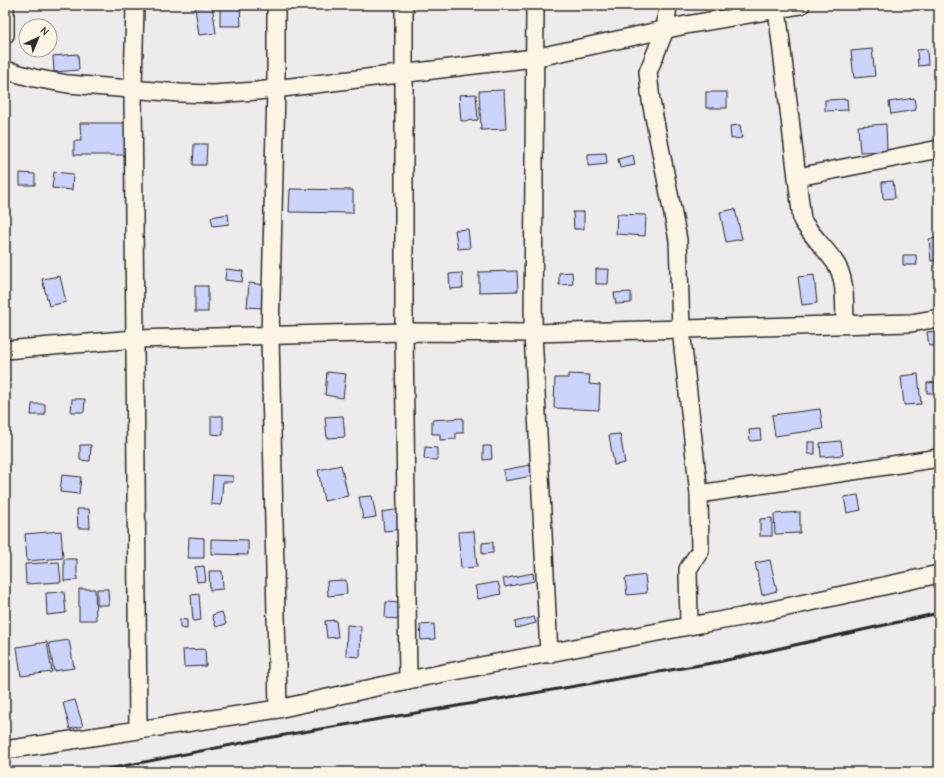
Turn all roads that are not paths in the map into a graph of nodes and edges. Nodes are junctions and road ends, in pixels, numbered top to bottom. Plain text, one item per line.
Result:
1 (5, 5) edge
2 (135, 5) edge
3 (276, 5) edge
4 (404, 5) edge
5 (535, 5) edge
6 (668, 5) edge
7 (801, 5) edge
8 (777, 9) junction
9 (665, 30) junction
10 (5, 35) edge
11 (534, 58) junction
12 (5, 70) edge
13 (403, 73) junction
14 (133, 88) junction
15 (276, 89) junction
16 (939, 149) edge
17 (798, 177) junction
18 (939, 318) edge
19 (845, 324) junction
20 (681, 329) junction
21 (404, 332) junction
22 (533, 333) junction
23 (270, 336) junction
24 (134, 338) junction
25 (5, 350) edge
26 (939, 458) edge
27 (699, 494) junction
28 (939, 574) edge
29 (689, 626) junction
30 (549, 654) junction
31 (408, 680) junction
32 (278, 709) junction
33 (138, 729) junction
34 (5, 750) edge

1 - 10 street
2 - 14 street
3 - 15 street
4 - 13 street
5 - 11 street
6 - 9 street
7 - 8 street
8 - 9 street
8 - 17 street
9 - 11 street
9 - 20 street
11 - 13 street
11 - 22 street
12 - 14 street
13 - 15 street
13 - 21 street
14 - 15 street
14 - 24 street
15 - 23 street
16 - 17 street
17 - 19 street
18 - 19 street
19 - 20 street
20 - 22 street
20 - 27 street
21 - 22 street
21 - 23 street
21 - 31 street
22 - 30 street
23 - 24 street
23 - 32 street
24 - 25 street
24 - 33 street
26 - 27 street
27 - 29 street
28 - 29 street
29 - 30 street
30 - 31 street
31 - 32 street
32 - 33 street
33 - 34 street

